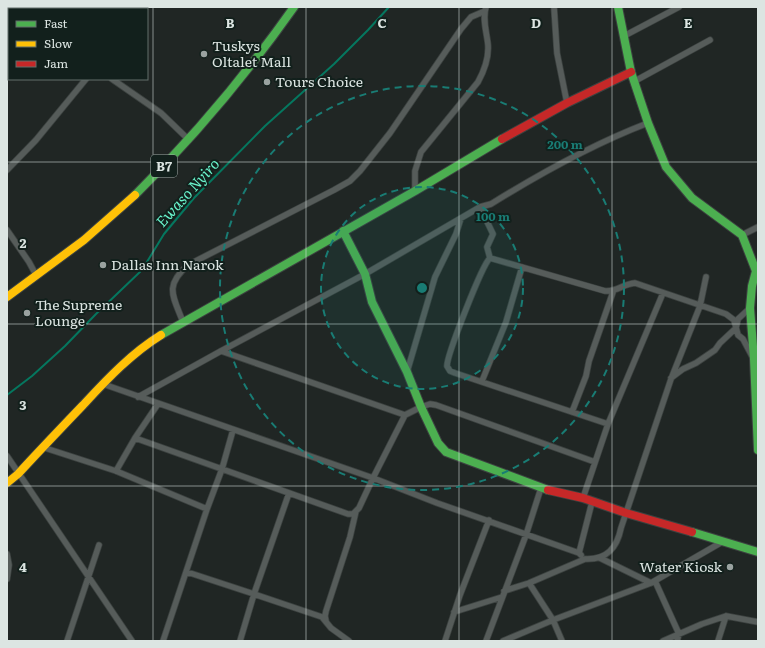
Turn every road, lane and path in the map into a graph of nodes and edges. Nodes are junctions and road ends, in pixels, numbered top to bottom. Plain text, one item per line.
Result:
1 (294, 7) edge
2 (554, 7) edge
3 (618, 7) edge
4 (679, 7) edge
5 (485, 9) edge
6 (624, 36) junction
7 (710, 40) dead end
8 (631, 72) junction
9 (85, 80) edge
10 (113, 80) edge
11 (635, 81) junction
12 (567, 102) junction
13 (648, 123) junction
14 (189, 140) junction
15 (7, 170) edge
16 (415, 191) junction
17 (480, 207) junction
18 (461, 218) junction
19 (758, 227) edge
20 (7, 230) edge
21 (343, 231) junction
22 (742, 235) junction
23 (490, 258) junction
24 (522, 267) junction
25 (365, 274) junction
26 (36, 275) junction
27 (706, 277) dead end
28 (613, 292) junction
29 (663, 293) junction
30 (7, 297) edge
31 (700, 306) junction
32 (750, 308) junction
33 (183, 322) junction
34 (736, 328) junction
35 (220, 351) junction
36 (754, 359) junction
37 (407, 372) junction
38 (671, 379) junction
39 (482, 381) junction
40 (103, 384) junction
41 (138, 397) junction
42 (158, 404) junction
43 (421, 407) junction
44 (572, 412) junction
45 (405, 416) junction
46 (608, 424) junction
47 (233, 430) junction
48 (135, 438) junction
49 (42, 447) junction
50 (758, 450) edge
51 (7, 456) edge
52 (595, 462) junction
53 (222, 469) junction
54 (116, 471) junction
55 (18, 474) junction
56 (373, 478) junction
57 (7, 484) edge
58 (541, 488) junction
59 (289, 493) junction
60 (583, 498) junction
61 (592, 502) junction
62 (207, 509) junction
63 (356, 511) junction
64 (626, 514) junction
65 (489, 520) junction
66 (526, 535) junction
67 (722, 542) junction
68 (99, 545) dead end
69 (758, 552) edge
70 (579, 553) junction
71 (7, 554) edge
72 (600, 558) junction
73 (585, 559) junction
74 (186, 572) junction
75 (88, 576) junction
76 (7, 579) edge
77 (653, 582) junction
78 (529, 583) junction
79 (504, 591) junction
80 (254, 594) junction
81 (502, 597) junction
82 (454, 612) junction
83 (726, 616) junction
84 (553, 620) junction
85 (758, 622) edge
86 (327, 624) junction
87 (679, 634) junction
88 (67, 641) edge
89 (132, 641) edge
90 (163, 641) edge
91 (240, 641) edge
92 (349, 641) edge
93 (445, 641) edge
94 (486, 641) edge
95 (503, 641) edge
96 (562, 641) edge
97 (663, 641) edge
98 (677, 641) edge
99 (718, 641) edge

1 - 14 main road, B7
2 - 12 street
3 - 6 main road
4 - 6 street
5 - 16 street
5 - 33 street
6 - 8 main road
7 - 11 street
8 - 11 main road
8 - 12 main road
9 - 15 street
10 - 14 street
11 - 13 main road
12 - 16 main road
13 - 17 street
13 - 22 main road
14 - 26 main road, B7
16 - 21 main road
17 - 18 street
17 - 23 street
18 - 25 street
18 - 37 street
19 - 22 street
20 - 26 street
21 - 25 main road
21 - 33 main road
22 - 32 main road
23 - 24 street
23 - 39 street
24 - 28 street
24 - 39 street
25 - 35 street
25 - 37 main road
26 - 30 main road, B7
27 - 31 street
28 - 29 street
28 - 44 street
29 - 31 street
29 - 46 street
31 - 34 street
31 - 38 street
32 - 34 street
32 - 36 main road
33 - 40 main road
34 - 36 street
34 - 38 street
35 - 41 street
35 - 45 street
36 - 50 main road
37 - 43 main road
38 - 64 street
39 - 44 street
40 - 41 street
40 - 49 main road
41 - 42 street
42 - 47 street
42 - 48 street
43 - 45 street
43 - 52 street
43 - 58 main road
44 - 46 street
45 - 56 street
46 - 52 street
47 - 53 street
47 - 56 street
48 - 53 street
48 - 54 street
49 - 54 street
49 - 55 main road
51 - 55 street
52 - 60 street
53 - 59 street
53 - 62 street
54 - 62 street
55 - 57 main road
55 - 75 street
56 - 63 street
56 - 65 street
58 - 60 main road
58 - 66 street
59 - 63 street
59 - 80 street
60 - 61 main road
61 - 64 main road
61 - 70 street
62 - 74 street
63 - 86 street
64 - 67 main road
64 - 72 street
65 - 66 street
65 - 82 street
66 - 70 street
66 - 79 street
67 - 69 main road
67 - 77 street
68 - 75 street
70 - 73 street
71 - 76 street
72 - 73 street
72 - 77 street
73 - 78 street
74 - 80 street
74 - 90 street
75 - 88 street
75 - 89 street
77 - 84 street
77 - 87 street
78 - 79 street
78 - 84 street
79 - 81 street
80 - 86 street
80 - 91 street
81 - 82 street
81 - 94 street
82 - 93 street
83 - 85 street
83 - 87 street
83 - 99 street
84 - 95 street
84 - 96 street
86 - 92 street
87 - 97 street
87 - 98 street

